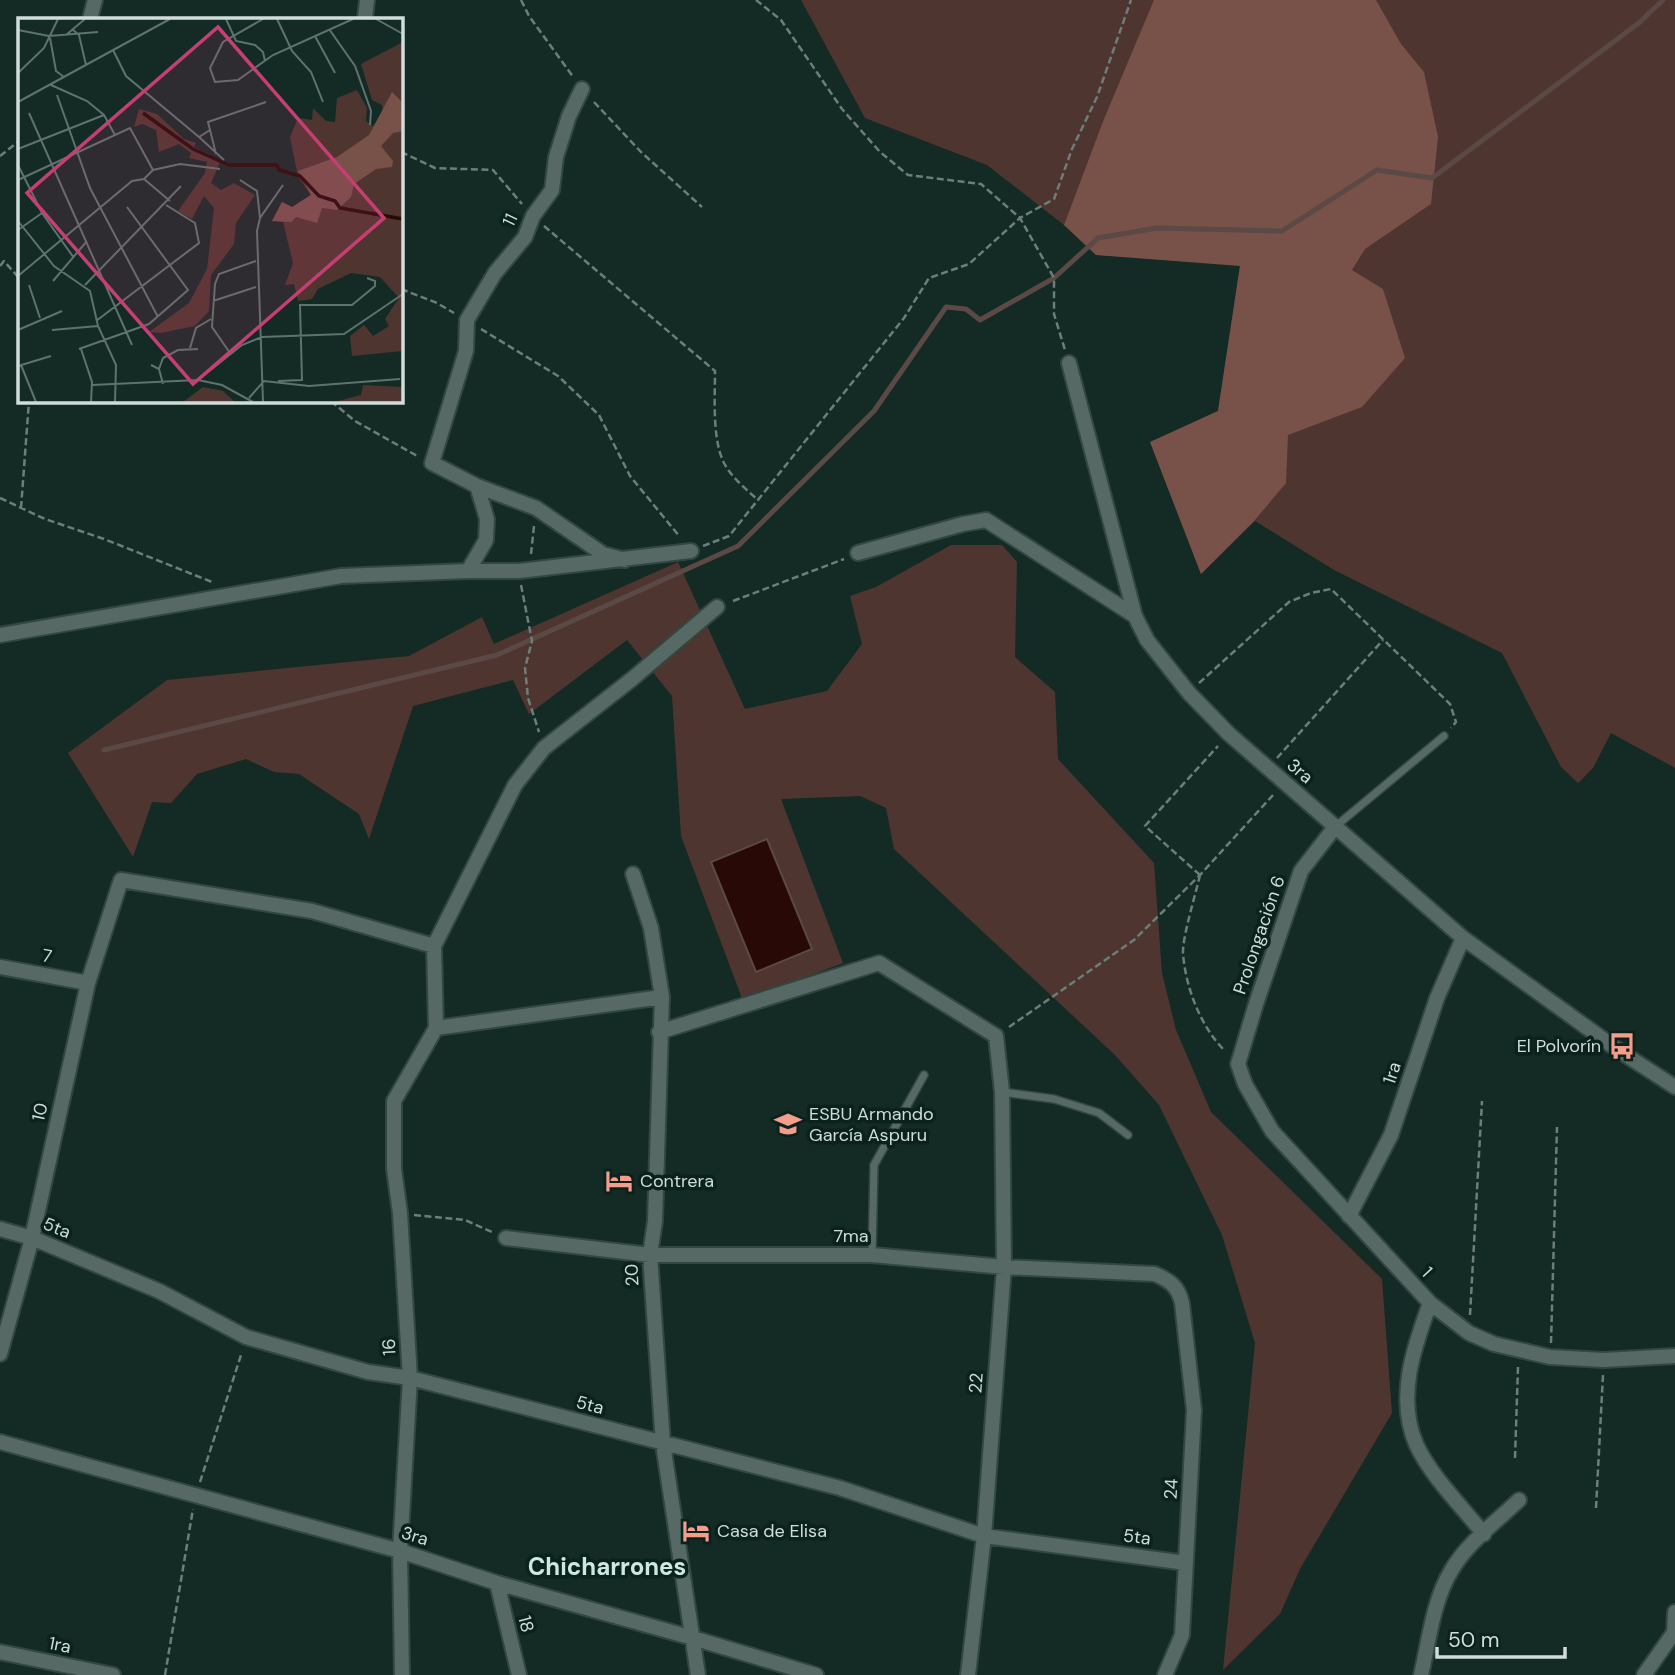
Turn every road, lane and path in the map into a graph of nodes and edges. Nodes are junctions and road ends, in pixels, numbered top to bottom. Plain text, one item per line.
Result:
1 (95, 0) edge
2 (367, 0) edge
3 (522, 0) edge
4 (756, 0) edge
5 (1131, 0) edge
6 (90, 18) edge
7 (365, 18) edge
8 (582, 89) junction
9 (18, 142) edge
10 (402, 152) edge
11 (0, 156) edge
12 (702, 207) dead end
13 (533, 216) junction
14 (1020, 218) junction
15 (0, 266) edge
16 (18, 277) edge
17 (402, 289) edge
18 (467, 320) junction
19 (1069, 363) joint
20 (29, 402) edge
21 (332, 402) edge
22 (432, 463) junction
23 (477, 486) junction
24 (0, 498) edge
25 (758, 500) junction
26 (20, 508) junction
27 (536, 508) junction
28 (691, 551) junction
29 (858, 553) joint
30 (625, 560) junction
31 (468, 570) junction
32 (519, 572) junction
33 (216, 584) dead end
34 (717, 607) joint
35 (1135, 616) junction
36 (0, 635) edge
37 (1383, 640) junction
38 (1189, 693) junction
39 (1229, 734) junction
40 (1444, 736) joint
41 (544, 748) junction
42 (1268, 768) junction
43 (1285, 782) junction
44 (1335, 827) junction
45 (633, 874) dead end
46 (1200, 875) junction
47 (1463, 938) junction
48 (434, 946) junction
49 (0, 967) edge
50 (88, 983) junction
51 (662, 997) junction
52 (436, 1028) junction
53 (659, 1032) junction
54 (996, 1036) junction
55 (1238, 1065) junction
56 (924, 1075) dead end
57 (1675, 1087) edge
58 (1002, 1092) junction
59 (1482, 1101) dead end
60 (1557, 1127) dead end
61 (1128, 1135) dead end
62 (400, 1213) junction
63 (1349, 1216) junction
64 (0, 1229) edge
65 (32, 1238) junction
66 (506, 1238) joint
67 (650, 1255) junction
68 (872, 1255) junction
69 (1003, 1267) junction
70 (1182, 1303) joint
71 (1430, 1303) junction
72 (1469, 1332) junction
73 (1519, 1351) junction
74 (0, 1354) edge
75 (1675, 1356) edge
76 (1550, 1357) junction
77 (1604, 1360) junction
78 (410, 1378) junction
79 (0, 1443) edge
80 (663, 1444) junction
81 (1515, 1458) dead end
82 (1519, 1500) dead end
83 (1596, 1508) dead end
84 (1483, 1534) junction
85 (985, 1536) junction
86 (400, 1551) junction
87 (1186, 1563) junction
88 (497, 1583) junction
89 (1675, 1612) edge
90 (1675, 1632) edge
91 (693, 1638) junction
92 (0, 1652) edge
93 (113, 1675) edge
94 (402, 1675) edge
95 (519, 1675) edge
96 (698, 1675) edge
97 (816, 1675) edge
98 (968, 1675) edge
99 (1165, 1675) edge
100 (1421, 1675) edge
101 (1644, 1675) edge

1 - 6 street
2 - 7 street
3 - 8 path
4 - 14 path
5 - 14 path
8 - 12 path
8 - 13 street, 11
9 - 11 path
10 - 13 path
13 - 18 street, 11
13 - 25 path
14 - 19 path
14 - 25 path
15 - 16 path
17 - 18 path
18 - 22 street, 11
18 - 28 path
19 - 35 street, 3ra
20 - 26 path
21 - 22 path
22 - 23 street
23 - 27 street
23 - 31 street
24 - 26 path
25 - 28 path
26 - 33 path
27 - 30 street
27 - 32 path
28 - 30 street
29 - 34 path
29 - 35 street
30 - 32 street
31 - 32 street
31 - 36 street
32 - 41 path
34 - 41 street
35 - 38 street, 3ra
37 - 38 path
37 - 40 path
37 - 42 path
38 - 39 street, 3ra
39 - 42 street, 3ra
39 - 46 path
40 - 44 lane
41 - 48 street
42 - 43 street, 3ra
43 - 44 street, 3ra
43 - 46 path
44 - 47 street, 3ra
44 - 55 street, Prolongación 6
45 - 51 street, 20
46 - 54 path
46 - 55 path
47 - 57 street, 3ra
47 - 63 street, 1ra
48 - 50 street, 10
48 - 52 street
49 - 50 street, 7
50 - 65 street, 10
51 - 52 street
51 - 53 street, 20
52 - 62 street, 16
53 - 54 street
53 - 67 street, 20
54 - 58 street, 22
55 - 63 street, 1
56 - 68 lane
58 - 61 lane
58 - 69 street, 22
59 - 72 path
60 - 76 path
62 - 66 path
62 - 78 street, 16
63 - 71 street, 1
64 - 65 street, 5ta
65 - 74 street, 10
65 - 78 street, 5ta
66 - 67 street, 7ma
67 - 68 street, 7ma
67 - 80 street, 20
68 - 69 street, 7ma
69 - 70 street, 7ma
69 - 85 street, 22
70 - 87 street, 24
71 - 72 street, 1
71 - 84 street
72 - 73 street, 1
73 - 76 street, 1
73 - 81 path
75 - 77 street, 1
76 - 77 street, 1
77 - 83 path
78 - 80 street, 5ta
78 - 86 street, 16
79 - 86 street, 3ra
80 - 85 street, 5ta
80 - 91 street, 20
82 - 84 street
84 - 100 street
85 - 87 street, 5ta
85 - 98 street, 22
86 - 88 street, 3ra
86 - 94 street, 16
87 - 99 street, 24
88 - 91 street, 3ra
88 - 95 street, 18
89 - 90 street
90 - 101 street
91 - 96 street, 20
91 - 97 street, 3ra
92 - 93 street, 1ra

